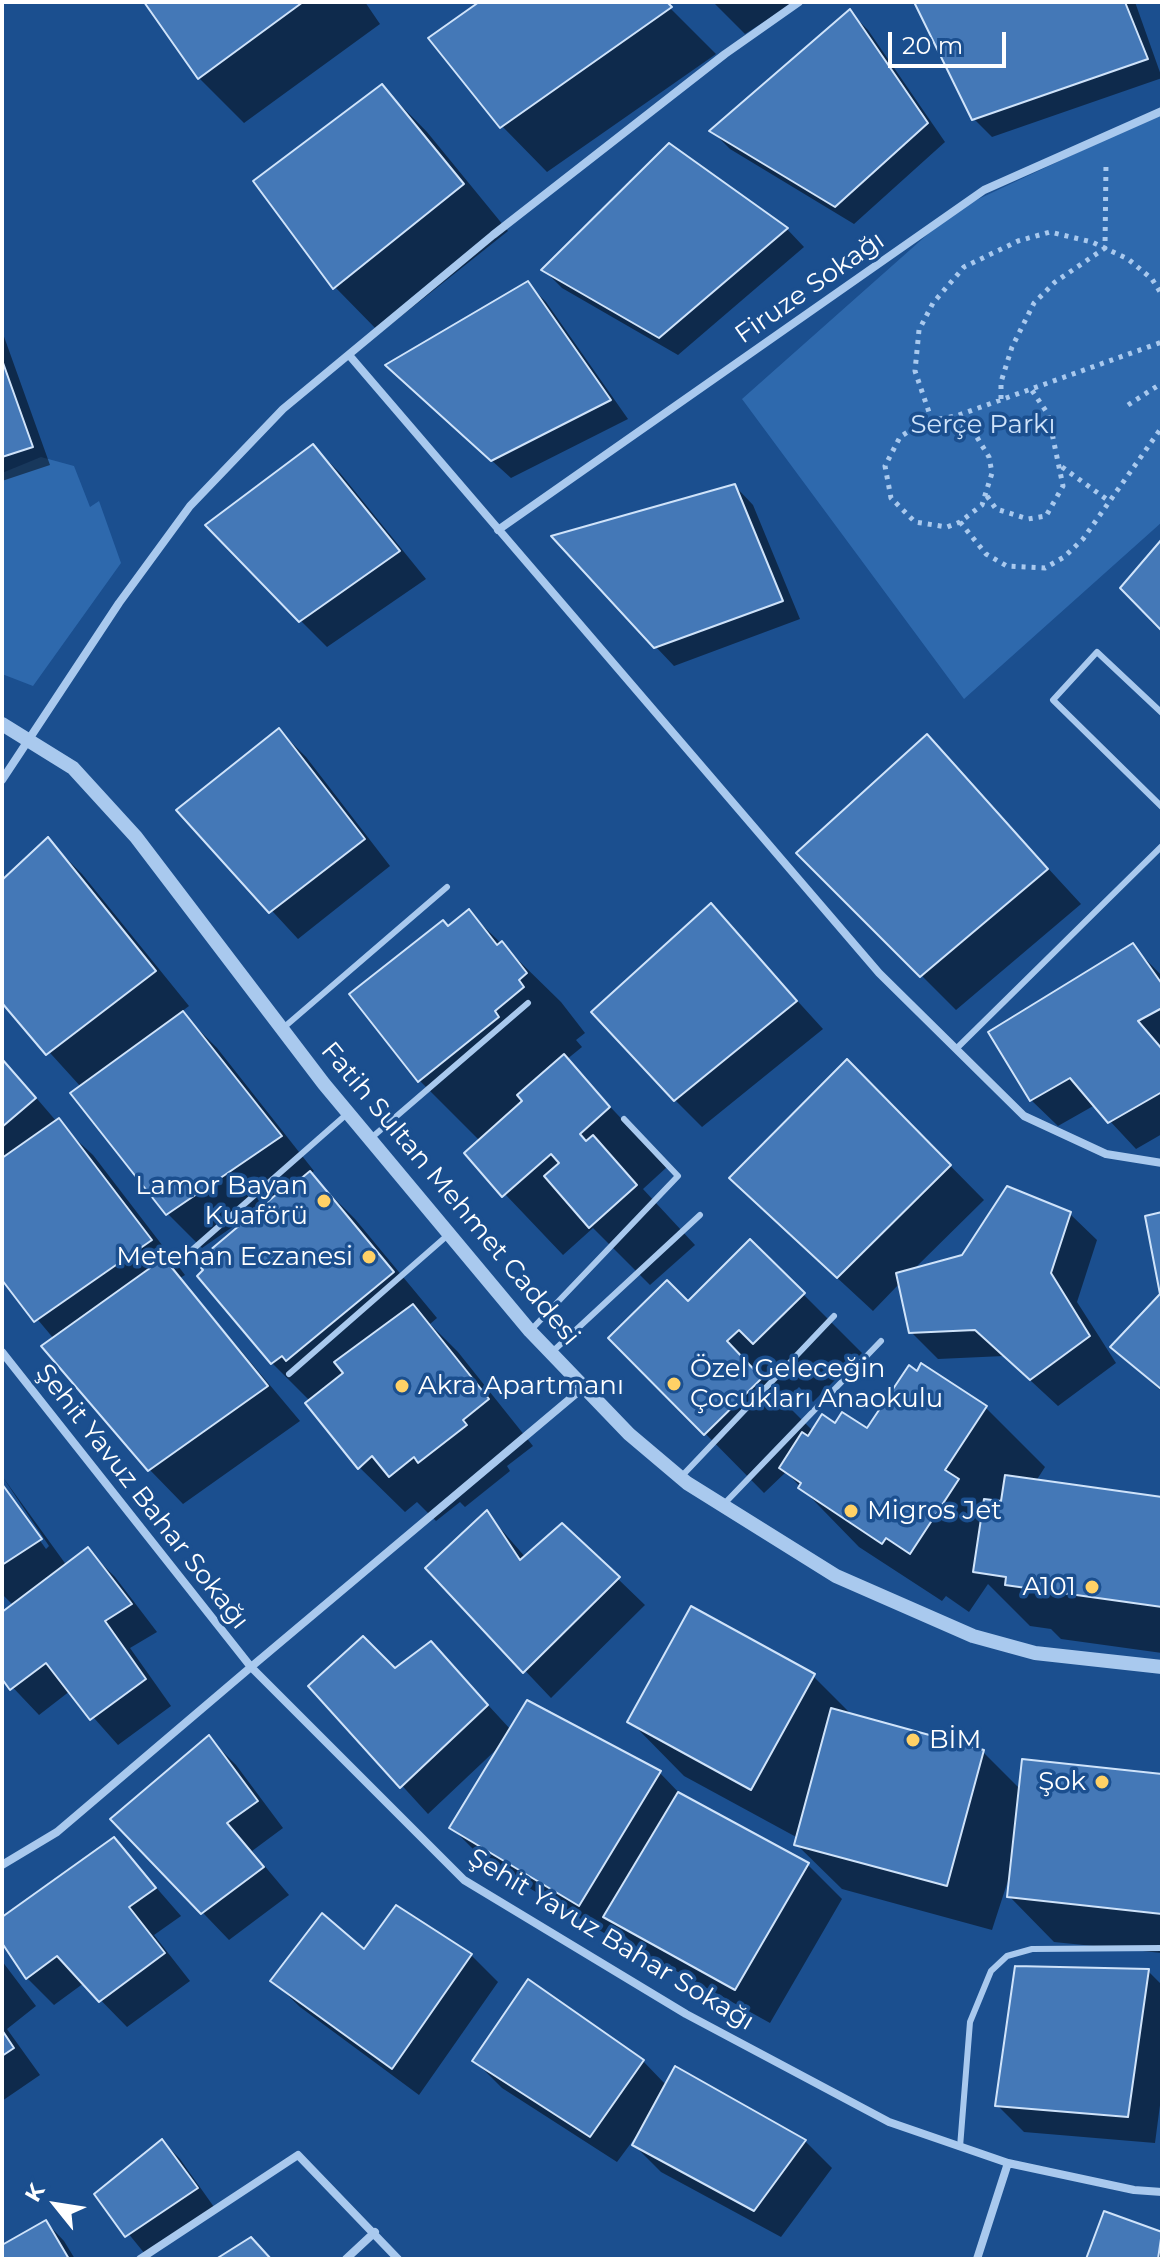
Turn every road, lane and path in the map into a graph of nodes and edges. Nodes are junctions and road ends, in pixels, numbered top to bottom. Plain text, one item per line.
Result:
1 (799, 2) edge
2 (1162, 111) edge
3 (1106, 174) dead end
4 (1105, 248) junction
5 (1162, 295) edge
6 (1162, 342) edge
7 (349, 355) junction
8 (1162, 383) edge
9 (1031, 389) junction
10 (1001, 399) junction
11 (1128, 405) dead end
12 (932, 421) junction
13 (1162, 427) edge
14 (1061, 466) junction
15 (987, 496) junction
16 (1109, 501) junction
17 (960, 522) junction
18 (498, 530) junction
19 (1162, 713) edge
20 (2, 724) edge
21 (27, 739) junction
22 (2, 780) edge
23 (1162, 807) edge
24 (1162, 846) edge
25 (447, 887) dead end
26 (528, 1003) dead end
27 (282, 1029) junction
28 (956, 1049) junction
29 (348, 1113) junction
30 (624, 1119) dead end
31 (370, 1139) junction
32 (1162, 1163) edge
33 (700, 1215) dead end
34 (449, 1234) junction
35 (192, 1250) dead end
36 (834, 1316) dead end
37 (530, 1331) junction
38 (881, 1341) dead end
39 (2, 1352) edge
40 (551, 1353) junction
41 (289, 1374) dead end
42 (584, 1387) junction
43 (680, 1478) junction
44 (721, 1507) junction
45 (251, 1667) junction
46 (1162, 1667) edge
47 (2, 1865) edge
48 (1162, 1948) edge
49 (960, 2147) junction
50 (1008, 2163) junction
51 (1162, 2192) edge
52 (375, 2232) junction
53 (140, 2259) edge
54 (346, 2259) edge
55 (398, 2259) edge
56 (977, 2259) edge

1 - 7 street
2 - 18 street, Firuze Sokağı
3 - 4 path
4 - 5 path
4 - 10 path
4 - 12 path
6 - 9 path
7 - 18 street
7 - 21 street
8 - 11 path
9 - 10 path
9 - 14 path
10 - 12 path
12 - 15 path
12 - 17 path
13 - 16 path
14 - 15 path
14 - 16 path
15 - 17 path
16 - 17 path
18 - 28 street
19 - 23 lane
20 - 21 street, Fatih Sultan Mehmet Caddesi
21 - 22 street
21 - 27 street, Fatih Sultan Mehmet Caddesi
24 - 28 lane
25 - 27 lane
26 - 31 lane
27 - 29 street, Fatih Sultan Mehmet Caddesi
28 - 32 street
29 - 31 street, Fatih Sultan Mehmet Caddesi
29 - 35 lane
30 - 37 lane
31 - 34 street, Fatih Sultan Mehmet Caddesi
33 - 40 lane
34 - 37 street, Fatih Sultan Mehmet Caddesi
34 - 41 lane
36 - 43 lane
37 - 40 street, Fatih Sultan Mehmet Caddesi
38 - 44 lane
39 - 45 street, Şehit Yavuz Bahar Sokağı
40 - 42 street, Fatih Sultan Mehmet Caddesi
42 - 43 street, Fatih Sultan Mehmet Caddesi
42 - 45 street, Şehit Yavuz Bahar Sokağı
43 - 44 street, Fatih Sultan Mehmet Caddesi
44 - 46 street, Fatih Sultan Mehmet Caddesi
45 - 47 street
45 - 49 street, Şehit Yavuz Bahar Sokağı
48 - 49 lane
49 - 50 street, Şehit Yavuz Bahar Sokağı
50 - 51 street, Şehit Yavuz Bahar Sokağı
50 - 56 street
52 - 53 street
52 - 54 street
52 - 55 street

